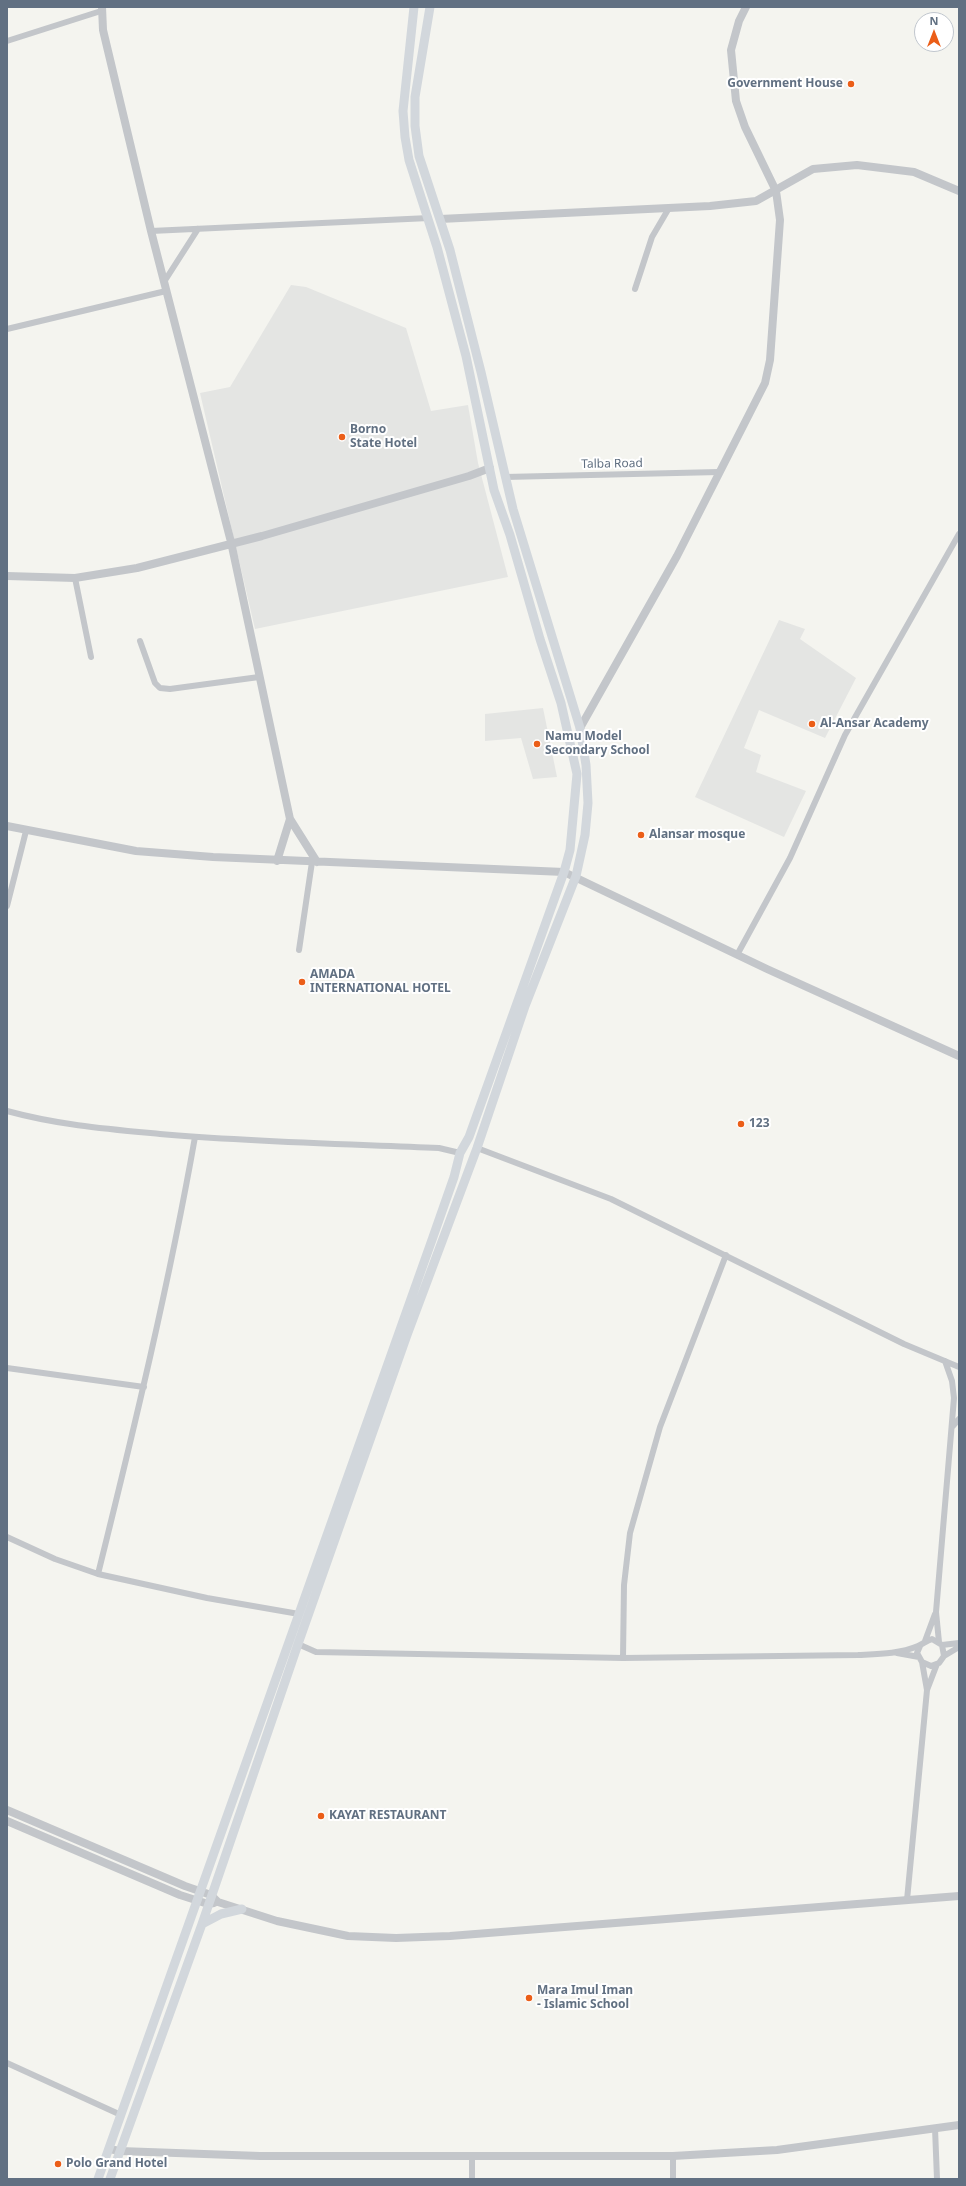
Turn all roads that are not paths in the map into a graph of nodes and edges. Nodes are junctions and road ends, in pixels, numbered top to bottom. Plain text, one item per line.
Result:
1 (414, 7) edge
2 (430, 7) edge
3 (746, 7) edge
4 (102, 9) edge
5 (7, 41) edge
6 (776, 191) junction
7 (959, 191) edge
8 (669, 208) junction
9 (428, 218) junction
10 (440, 219) junction
11 (198, 229) junction
12 (151, 231) junction
13 (164, 282) junction
14 (635, 289) dead end
15 (166, 292) junction
16 (7, 329) edge
17 (490, 468) junction
18 (719, 472) junction
19 (505, 477) junction
20 (959, 534) edge
21 (231, 542) junction
22 (7, 576) edge
23 (75, 578) junction
24 (140, 641) dead end
25 (91, 657) dead end
26 (260, 677) junction
27 (580, 728) junction
28 (290, 819) junction
29 (7, 826) edge
30 (26, 831) junction
31 (277, 861) junction
32 (314, 862) junction
33 (564, 872) junction
34 (576, 876) junction
35 (7, 906) edge
36 (299, 950) dead end
37 (737, 955) junction
38 (959, 1056) edge
39 (7, 1110) edge
40 (195, 1137) junction
41 (477, 1148) junction
42 (460, 1152) junction
43 (726, 1254) junction
44 (945, 1361) junction
45 (959, 1366) edge
46 (7, 1368) edge
47 (144, 1387) junction
48 (959, 1419) edge
49 (952, 1428) junction
50 (7, 1537) edge
51 (98, 1574) junction
52 (936, 1612) junction
53 (299, 1614) junction
54 (925, 1641) junction
55 (940, 1643) junction
56 (959, 1643) edge
57 (298, 1644) junction
58 (920, 1646) junction
59 (959, 1647) edge
60 (893, 1653) junction
61 (944, 1656) junction
62 (623, 1658) junction
63 (920, 1660) junction
64 (936, 1664) junction
65 (927, 1690) junction
66 (7, 1810) edge
67 (7, 1821) edge
68 (201, 1892) junction
69 (959, 1896) edge
70 (209, 1899) junction
71 (907, 1900) junction
72 (197, 1901) junction
73 (242, 1909) junction
74 (202, 1924) junction
75 (7, 2063) edge
76 (121, 2115) junction
77 (959, 2125) edge
78 (935, 2128) junction
79 (110, 2149) junction
80 (120, 2151) junction
81 (673, 2156) junction
82 (472, 2157) junction
83 (98, 2179) edge
84 (110, 2179) edge
85 (472, 2179) edge
86 (673, 2179) edge
87 (936, 2179) edge

1 - 9 main road
2 - 10 main road
3 - 6 street
4 - 5 street
4 - 12 street
6 - 7 street
6 - 8 street
6 - 18 street
8 - 10 street
8 - 14 street
9 - 11 street
9 - 17 main road
10 - 19 main road
11 - 12 street
11 - 13 street
12 - 13 street
13 - 15 street
15 - 16 street
15 - 21 street
17 - 21 street
17 - 33 main road
18 - 19 street, Talba Road
18 - 27 street
19 - 27 main road
20 - 37 street
21 - 23 street
21 - 26 street
22 - 23 street
23 - 25 street
24 - 26 street
26 - 28 street
27 - 34 main road
28 - 31 street
28 - 32 street
29 - 30 street
30 - 31 street
30 - 35 street
31 - 32 street
32 - 33 street
32 - 36 street
33 - 34 street
33 - 42 main road
34 - 37 street
34 - 41 main road
37 - 38 street
39 - 40 street
40 - 42 street
40 - 47 street
41 - 43 street
41 - 57 main road
42 - 53 main road
43 - 44 street
43 - 62 street
44 - 45 street
44 - 49 street
46 - 47 street
47 - 51 street
48 - 49 street
49 - 52 street
50 - 51 street
51 - 53 street
52 - 54 street
52 - 55 street
53 - 68 main road
54 - 55 street
54 - 58 street
55 - 56 street
55 - 61 street
57 - 62 street
57 - 70 main road
58 - 60 street
58 - 63 street
59 - 61 street
60 - 62 street
60 - 63 street
61 - 64 street
63 - 64 street
63 - 65 street
64 - 65 street
65 - 71 street
66 - 68 street
67 - 72 street
68 - 70 street
68 - 72 main road
69 - 71 street
70 - 72 street
70 - 73 street
70 - 74 main road
71 - 73 street
72 - 76 main road
73 - 74 main road
74 - 80 main road
75 - 76 street
76 - 79 main road
77 - 78 street
78 - 81 street
78 - 87 street
79 - 80 street
79 - 83 main road
80 - 82 street
80 - 84 main road
81 - 82 street
81 - 86 street
82 - 85 street

